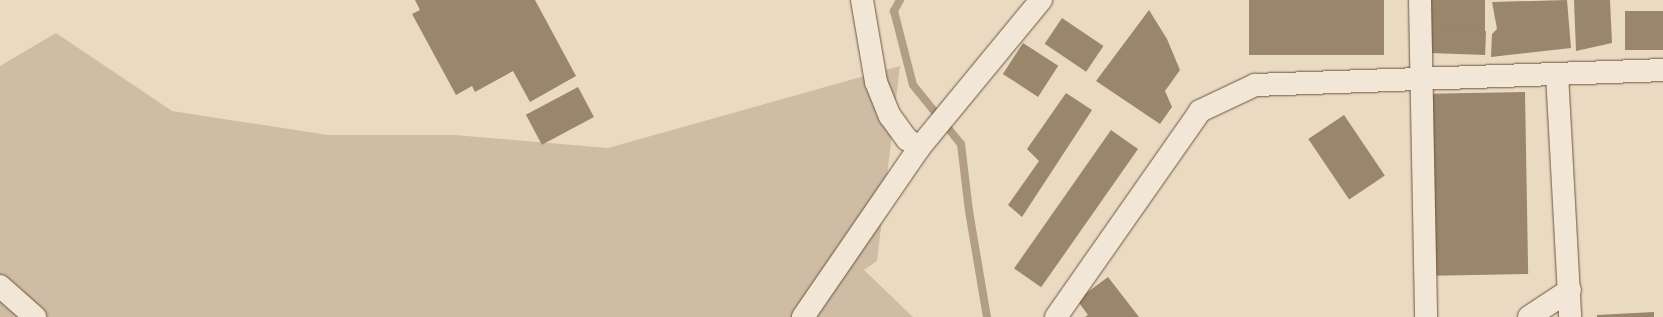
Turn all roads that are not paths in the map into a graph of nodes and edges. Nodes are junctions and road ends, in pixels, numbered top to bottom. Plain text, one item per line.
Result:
1 (862, 0) edge
2 (1041, 0) edge
3 (1420, 0) edge
4 (1663, 70) edge
5 (1557, 74) junction
6 (1421, 79) junction
7 (919, 148) junction
8 (0, 286) edge
9 (1570, 290) junction
10 (35, 317) edge
11 (803, 317) edge
12 (1056, 317) edge
13 (1426, 317) edge
14 (1529, 317) edge
15 (1570, 317) edge

1 - 7 street
2 - 7 street
3 - 6 street
4 - 5 street
5 - 6 street
5 - 9 street
6 - 12 street
6 - 13 street
7 - 11 street
8 - 10 street
9 - 14 street
9 - 15 street

